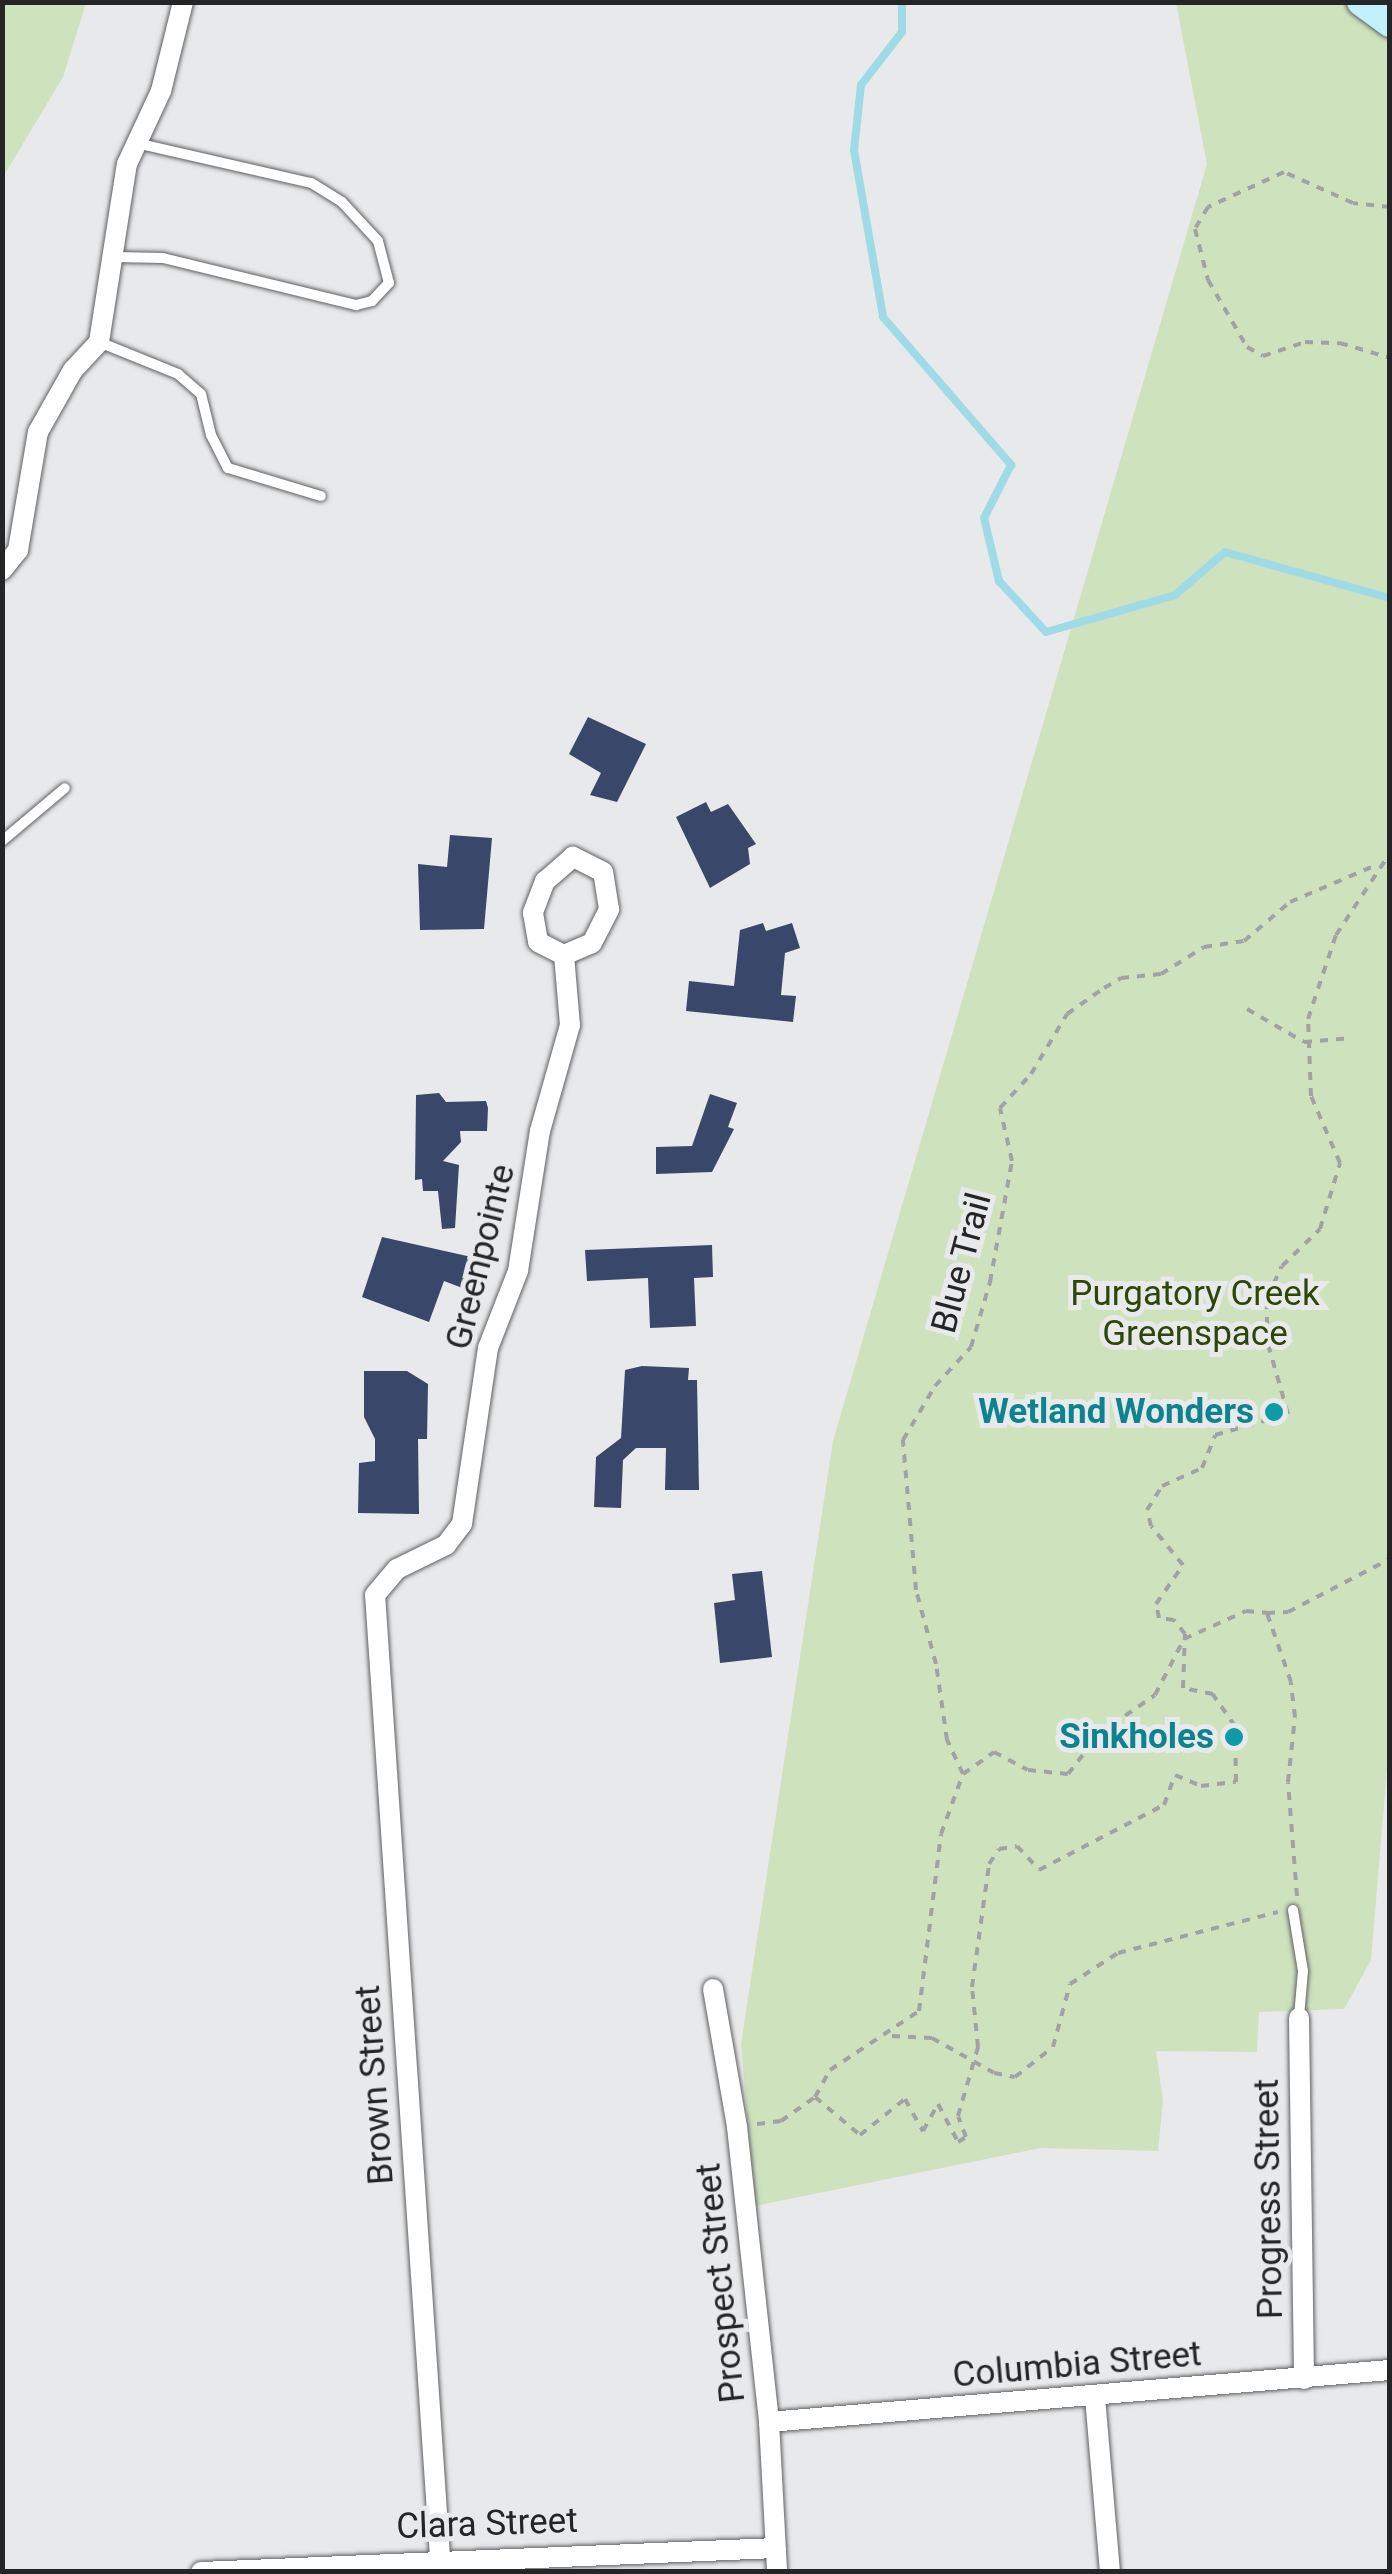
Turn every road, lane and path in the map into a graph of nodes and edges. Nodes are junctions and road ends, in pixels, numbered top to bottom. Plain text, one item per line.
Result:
1 (183, 2) edge
2 (1361, 2) edge
3 (1390, 23) edge
4 (137, 142) junction
5 (1390, 207) edge
6 (116, 257) junction
7 (99, 342) junction
8 (1390, 358) edge
9 (321, 496) dead end
10 (2, 570) edge
11 (65, 788) dead end
12 (2, 841) edge
13 (1390, 853) edge
14 (1378, 865) junction
15 (564, 955) junction
16 (1247, 1009) dead end
17 (1352, 1038) dead end
18 (1304, 1042) junction
19 (1390, 1559) edge
20 (374, 1595) joint
21 (1267, 1613) junction
22 (1184, 1639) junction
23 (963, 1774) junction
24 (1292, 1910) junction
25 (714, 1988) dead end
26 (1299, 2018) joint
27 (889, 2036) junction
28 (975, 2064) junction
29 (815, 2097) junction
30 (737, 2127) junction
31 (1390, 2370) edge
32 (1304, 2379) junction
33 (1095, 2397) junction
34 (769, 2422) junction
35 (775, 2548) junction
36 (440, 2564) edge
37 (201, 2572) edge
38 (777, 2572) edge
39 (1110, 2572) edge

1 - 4 street
2 - 3 main road
4 - 6 street
4 - 6 lane
5 - 8 path
6 - 7 street
7 - 9 lane
7 - 10 street
11 - 12 lane
13 - 14 path, Blue Trail
14 - 18 path, Blue Trail
14 - 23 path, Blue Trail
15 - 15 street
15 - 20 street, Greenpointe
16 - 18 path
17 - 18 path
18 - 22 path
19 - 21 path
20 - 36 street, Brown Street
21 - 22 path
21 - 24 path
22 - 23 path
22 - 28 path
23 - 27 path
24 - 26 lane
24 - 28 path
25 - 30 street, Prospect Street
26 - 32 street, Progress Street
27 - 28 path
27 - 29 path
28 - 29 path
29 - 30 path
30 - 34 street, Prospect Street
31 - 32 street, Columbia Street
32 - 33 street, Columbia Street
33 - 34 street, Columbia Street
33 - 39 street
34 - 35 street, Prospect Street
35 - 36 street, Clara Street
35 - 38 street, Prospect Street
36 - 37 street, Clara Street

